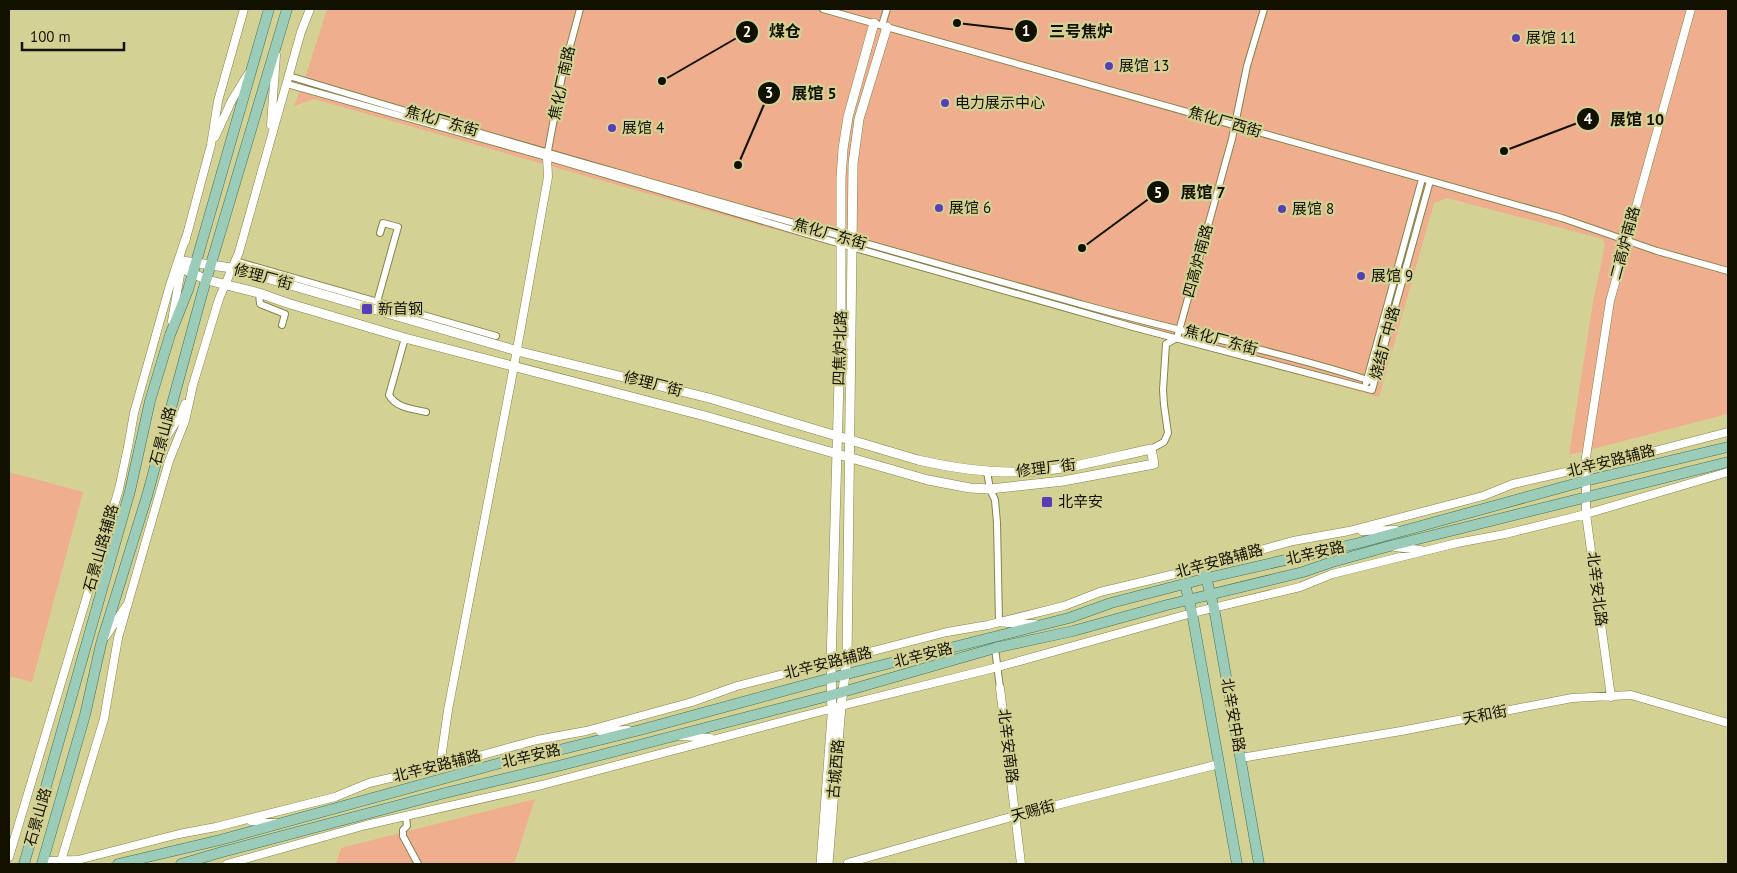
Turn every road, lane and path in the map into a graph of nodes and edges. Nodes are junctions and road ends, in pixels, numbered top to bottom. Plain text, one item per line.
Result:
1 (244, 9) edge
2 (269, 9) edge
3 (287, 9) edge
4 (310, 9) edge
5 (580, 9) edge
6 (823, 9) edge
7 (887, 9) edge
8 (1264, 9) edge
9 (1691, 9) edge
10 (881, 25) junction
11 (278, 41) junction
12 (251, 68) junction
13 (288, 80) junction
14 (1235, 125) junction
15 (211, 145) junction
16 (548, 155) junction
17 (262, 174) junction
18 (1422, 179) junction
19 (1430, 181) junction
20 (380, 233) dead end
21 (186, 237) junction
22 (841, 241) junction
23 (1625, 241) junction
24 (852, 244) junction
25 (211, 264) junction
26 (233, 264) junction
27 (182, 265) junction
28 (194, 268) junction
29 (1728, 271) edge
30 (207, 280) junction
31 (224, 285) junction
32 (260, 293) junction
33 (378, 302) junction
34 (282, 325) dead end
35 (1179, 329) junction
36 (170, 335) junction
37 (496, 336) dead end
38 (405, 338) junction
39 (1177, 338) junction
40 (517, 351) junction
41 (514, 366) junction
42 (1367, 379) junction
43 (1374, 382) junction
44 (193, 385) junction
45 (1364, 388) junction
46 (1372, 390) joint
47 (426, 412) dead end
48 (1728, 432) edge
49 (838, 436) junction
50 (850, 440) junction
51 (160, 447) junction
52 (1728, 447) edge
53 (1151, 449) junction
54 (837, 455) junction
55 (850, 458) junction
56 (1728, 462) edge
57 (1585, 469) junction
58 (987, 472) junction
59 (1728, 472) edge
60 (1585, 482) junction
61 (990, 490) junction
62 (1585, 498) junction
63 (1586, 514) junction
64 (1408, 530) junction
65 (1349, 532) junction
66 (1390, 546) junction
67 (1425, 551) junction
68 (1203, 566) junction
69 (1207, 578) junction
70 (1185, 584) junction
71 (1211, 595) junction
72 (1190, 599) junction
73 (129, 602) junction
74 (1214, 608) junction
75 (1192, 613) junction
76 (999, 622) junction
77 (1042, 625) junction
78 (101, 644) junction
79 (995, 648) junction
80 (847, 659) junction
81 (831, 663) junction
82 (998, 667) junction
83 (846, 674) junction
84 (831, 678) junction
85 (1000, 688) joint
86 (844, 691) junction
87 (832, 695) junction
88 (1611, 697) junction
89 (842, 706) junction
90 (832, 708) junction
91 (1728, 723) edge
92 (640, 730) junction
93 (586, 731) junction
94 (674, 736) junction
95 (716, 739) junction
96 (637, 746) junction
97 (639, 758) junction
98 (1241, 758) junction
99 (1220, 764) junction
100 (440, 766) junction
101 (1016, 815) junction
102 (406, 817) junction
103 (242, 820) junction
104 (341, 820) junction
105 (283, 823) junction
106 (366, 825) junction
107 (9, 856) edge
108 (43, 863) edge
109 (61, 863) edge
110 (848, 863) edge
111 (24, 864) edge
112 (118, 864) edge
113 (181, 864) edge
114 (228, 864) edge
115 (418, 864) edge
116 (821, 864) edge
117 (828, 864) edge
118 (1021, 864) edge
119 (1237, 864) edge
120 (1259, 864) edge

1 - 15 street, 石景山路
2 - 12 main road, 石景山路
3 - 11 main road, 石景山路
4 - 13 street
5 - 16 street, 焦化厂南路
6 - 10 street, 焦化厂西街
7 - 10 street
8 - 14 street, 四高炉南路
9 - 23 street, 二高炉南路
10 - 14 street, 焦化厂西街
10 - 22 main road, 四焦炉北路
10 - 24 main road, 四焦炉北路
11 - 17 street
11 - 25 main road, 石景山路
12 - 15 street
12 - 28 main road, 石景山路
13 - 16 street, 焦化厂东街
13 - 17 street
14 - 18 street, 焦化厂西街
14 - 35 street, 四高炉南路
15 - 21 street, 石景山路
16 - 22 street, 焦化厂东街
16 - 40 street
17 - 26 street
18 - 19 street, 焦化厂西街
18 - 42 street, 烧结厂中路
19 - 23 street, 焦化厂西街
19 - 43 street, 烧结厂中路
20 - 33 street
21 - 27 street, 石景山路
21 - 107 street, 石景山路辅路
22 - 24 street, 焦化厂东街
22 - 49 main road, 四焦炉北路
23 - 29 street, 焦化厂西街
23 - 57 street, 二高炉南路
24 - 35 street, 焦化厂东街
24 - 39 street, 焦化厂东街
24 - 50 main road, 四焦炉北路
25 - 26 main road, 修理厂街
25 - 28 main road, 修理厂街
25 - 30 main road, 石景山路
26 - 31 street
26 - 33 street
26 - 40 main road, 修理厂街
27 - 28 main road, 修理厂街
27 - 36 street, 石景山路
28 - 30 main road, 修理厂街
28 - 36 main road, 石景山路
30 - 31 main road, 修理厂街
30 - 51 main road, 石景山路
31 - 32 main road, 修理厂街
31 - 44 street
32 - 34 street
32 - 38 main road, 修理厂街
33 - 37 street
35 - 39 street, 四高炉南路
35 - 42 street, 焦化厂东街
36 - 111 main road, 石景山路
38 - 41 main road, 修理厂街
38 - 47 street
39 - 45 street, 焦化厂东街
39 - 53 street, 四高炉南路
40 - 41 street
40 - 49 main road, 修理厂街
41 - 54 main road, 修理厂街
41 - 100 street
42 - 43 street, 焦化厂东街
42 - 45 street, 烧结厂中路
43 - 46 street, 烧结厂中路
44 - 51 street
44 - 73 street
45 - 46 street, 焦化厂东街
48 - 57 street, 北辛安路辅路
49 - 50 main road, 修理厂街
49 - 54 main road, 四焦炉北路
50 - 55 main road, 四焦炉北路
50 - 58 main road, 修理厂街
51 - 78 main road, 石景山路
52 - 60 main road, 北辛安路
53 - 58 main road, 修理厂街
53 - 61 main road, 修理厂街
54 - 55 main road, 修理厂街
54 - 81 main road, 四焦炉北路
55 - 61 main road, 修理厂街
55 - 80 main road, 四焦炉北路
56 - 62 main road, 北辛安路
57 - 60 street, 二高炉南路
57 - 65 street, 北辛安路辅路
58 - 61 street
59 - 63 street
60 - 62 street, 北辛安北路
60 - 64 main road, 北辛安路
61 - 76 street
62 - 63 street, 北辛安北路
62 - 66 main road, 北辛安路
63 - 67 street
63 - 88 street, 北辛安北路
64 - 65 street
64 - 69 main road, 北辛安路
65 - 68 street, 北辛安路辅路
66 - 67 street
66 - 71 main road, 北辛安路
67 - 74 street
68 - 69 main road, 北辛安中路
68 - 76 street, 北辛安路辅路
69 - 70 main road, 北辛安路
69 - 71 main road, 北辛安中路
70 - 72 main road, 北辛安中路
70 - 77 main road, 北辛安路
71 - 72 main road, 北辛安路
71 - 74 main road, 北辛安中路
72 - 75 main road, 北辛安中路
72 - 79 main road, 北辛安路
73 - 78 street
73 - 109 street
74 - 75 street
74 - 98 main road, 北辛安中路
75 - 82 street
75 - 99 main road, 北辛安中路
76 - 77 street
76 - 80 street, 北辛安路辅路
77 - 83 main road, 北辛安路
78 - 108 main road, 石景山路
79 - 82 street
79 - 86 main road, 北辛安路
80 - 81 street, 北辛安路辅路
80 - 83 main road, 四焦炉北路
81 - 84 main road, 四焦炉北路
81 - 93 street, 北辛安路辅路
82 - 85 street
82 - 89 street
83 - 84 main road, 北辛安路
83 - 86 main road, 古城西路
84 - 87 main road, 古城西路
84 - 92 main road, 北辛安路
85 - 101 street, 北辛安南路
86 - 87 main road, 北辛安路
86 - 89 main road, 古城西路
87 - 90 main road, 古城西路
87 - 94 main road, 北辛安路
88 - 91 street, 天和街
88 - 98 street, 天和街
89 - 90 street
89 - 117 main road, 古城西路
90 - 95 street
90 - 116 main road, 古城西路
92 - 93 street
92 - 105 main road, 北辛安路
93 - 100 street, 北辛安路辅路
94 - 95 street
94 - 96 main road, 北辛安路
95 - 97 street
96 - 97 street
96 - 104 main road, 北辛安路
97 - 102 street
98 - 120 main road, 北辛安中路
99 - 101 street, 天赐街
99 - 119 main road, 北辛安中路
100 - 103 street, 北辛安路辅路
101 - 110 street, 天赐街
101 - 118 street, 北辛安南路
102 - 106 street
102 - 115 street
103 - 105 street
103 - 109 street, 北辛安路辅路
104 - 106 street
104 - 113 main road, 北辛安路
105 - 112 main road, 北辛安路
106 - 114 street
108 - 109 street, 北辛安路辅路

